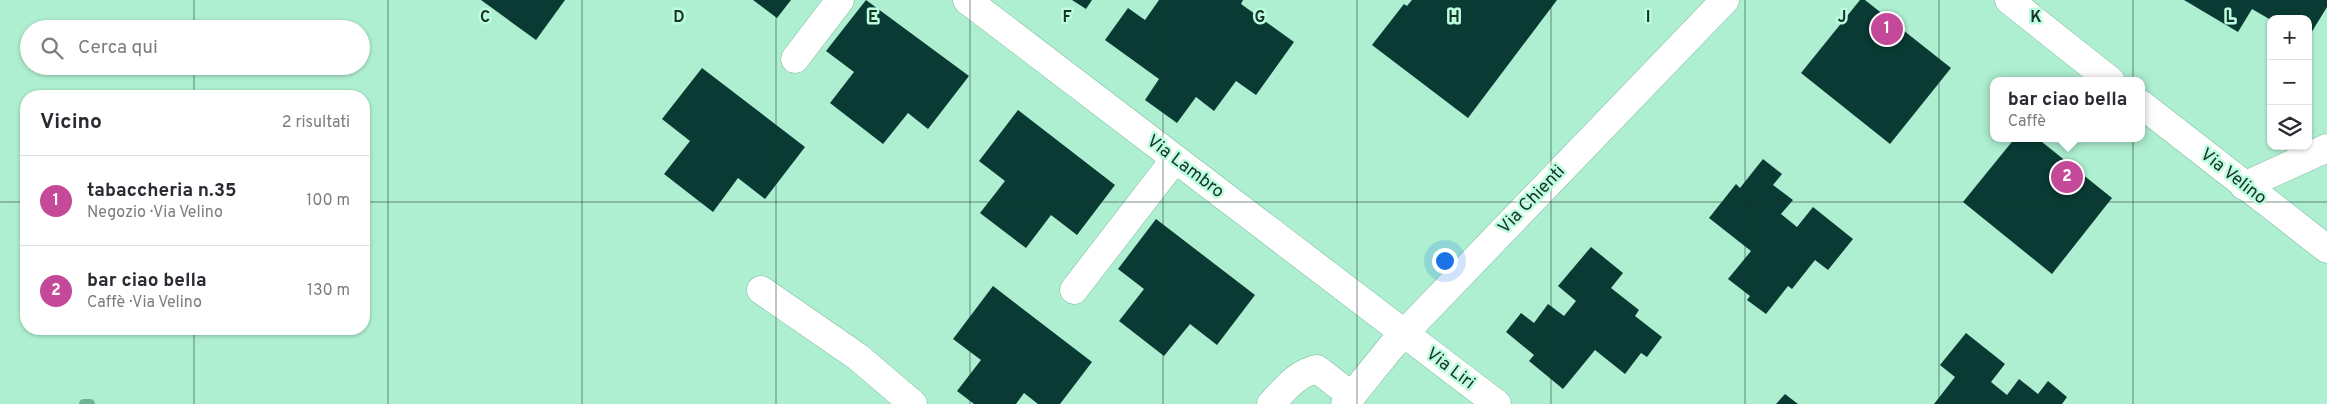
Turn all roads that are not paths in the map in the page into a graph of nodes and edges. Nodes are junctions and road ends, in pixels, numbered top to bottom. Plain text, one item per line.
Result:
1 (840, 0) edge
2 (967, 0) edge
3 (1725, 0) edge
4 (2009, 0) edge
5 (795, 59) dead end
6 (2106, 77) edge
7 (2145, 107) edge
8 (2327, 148) edge
9 (1175, 159) junction
10 (2244, 186) junction
11 (2327, 249) edge
12 (761, 290) dead end
13 (1074, 290) dead end
14 (1404, 334) junction
15 (1349, 400) edge
16 (913, 404) edge
17 (1271, 404) edge
18 (1496, 404) edge

1 - 5 street
2 - 9 street, Via Lambro
3 - 14 street, Via Chienti
4 - 6 street
7 - 10 street, Via Velino
8 - 10 street
9 - 13 street
9 - 14 street, Via Lambro
10 - 11 street, Via Velino
12 - 16 street
14 - 15 street, Via Chienti
14 - 18 street, Via Liri
15 - 17 street

